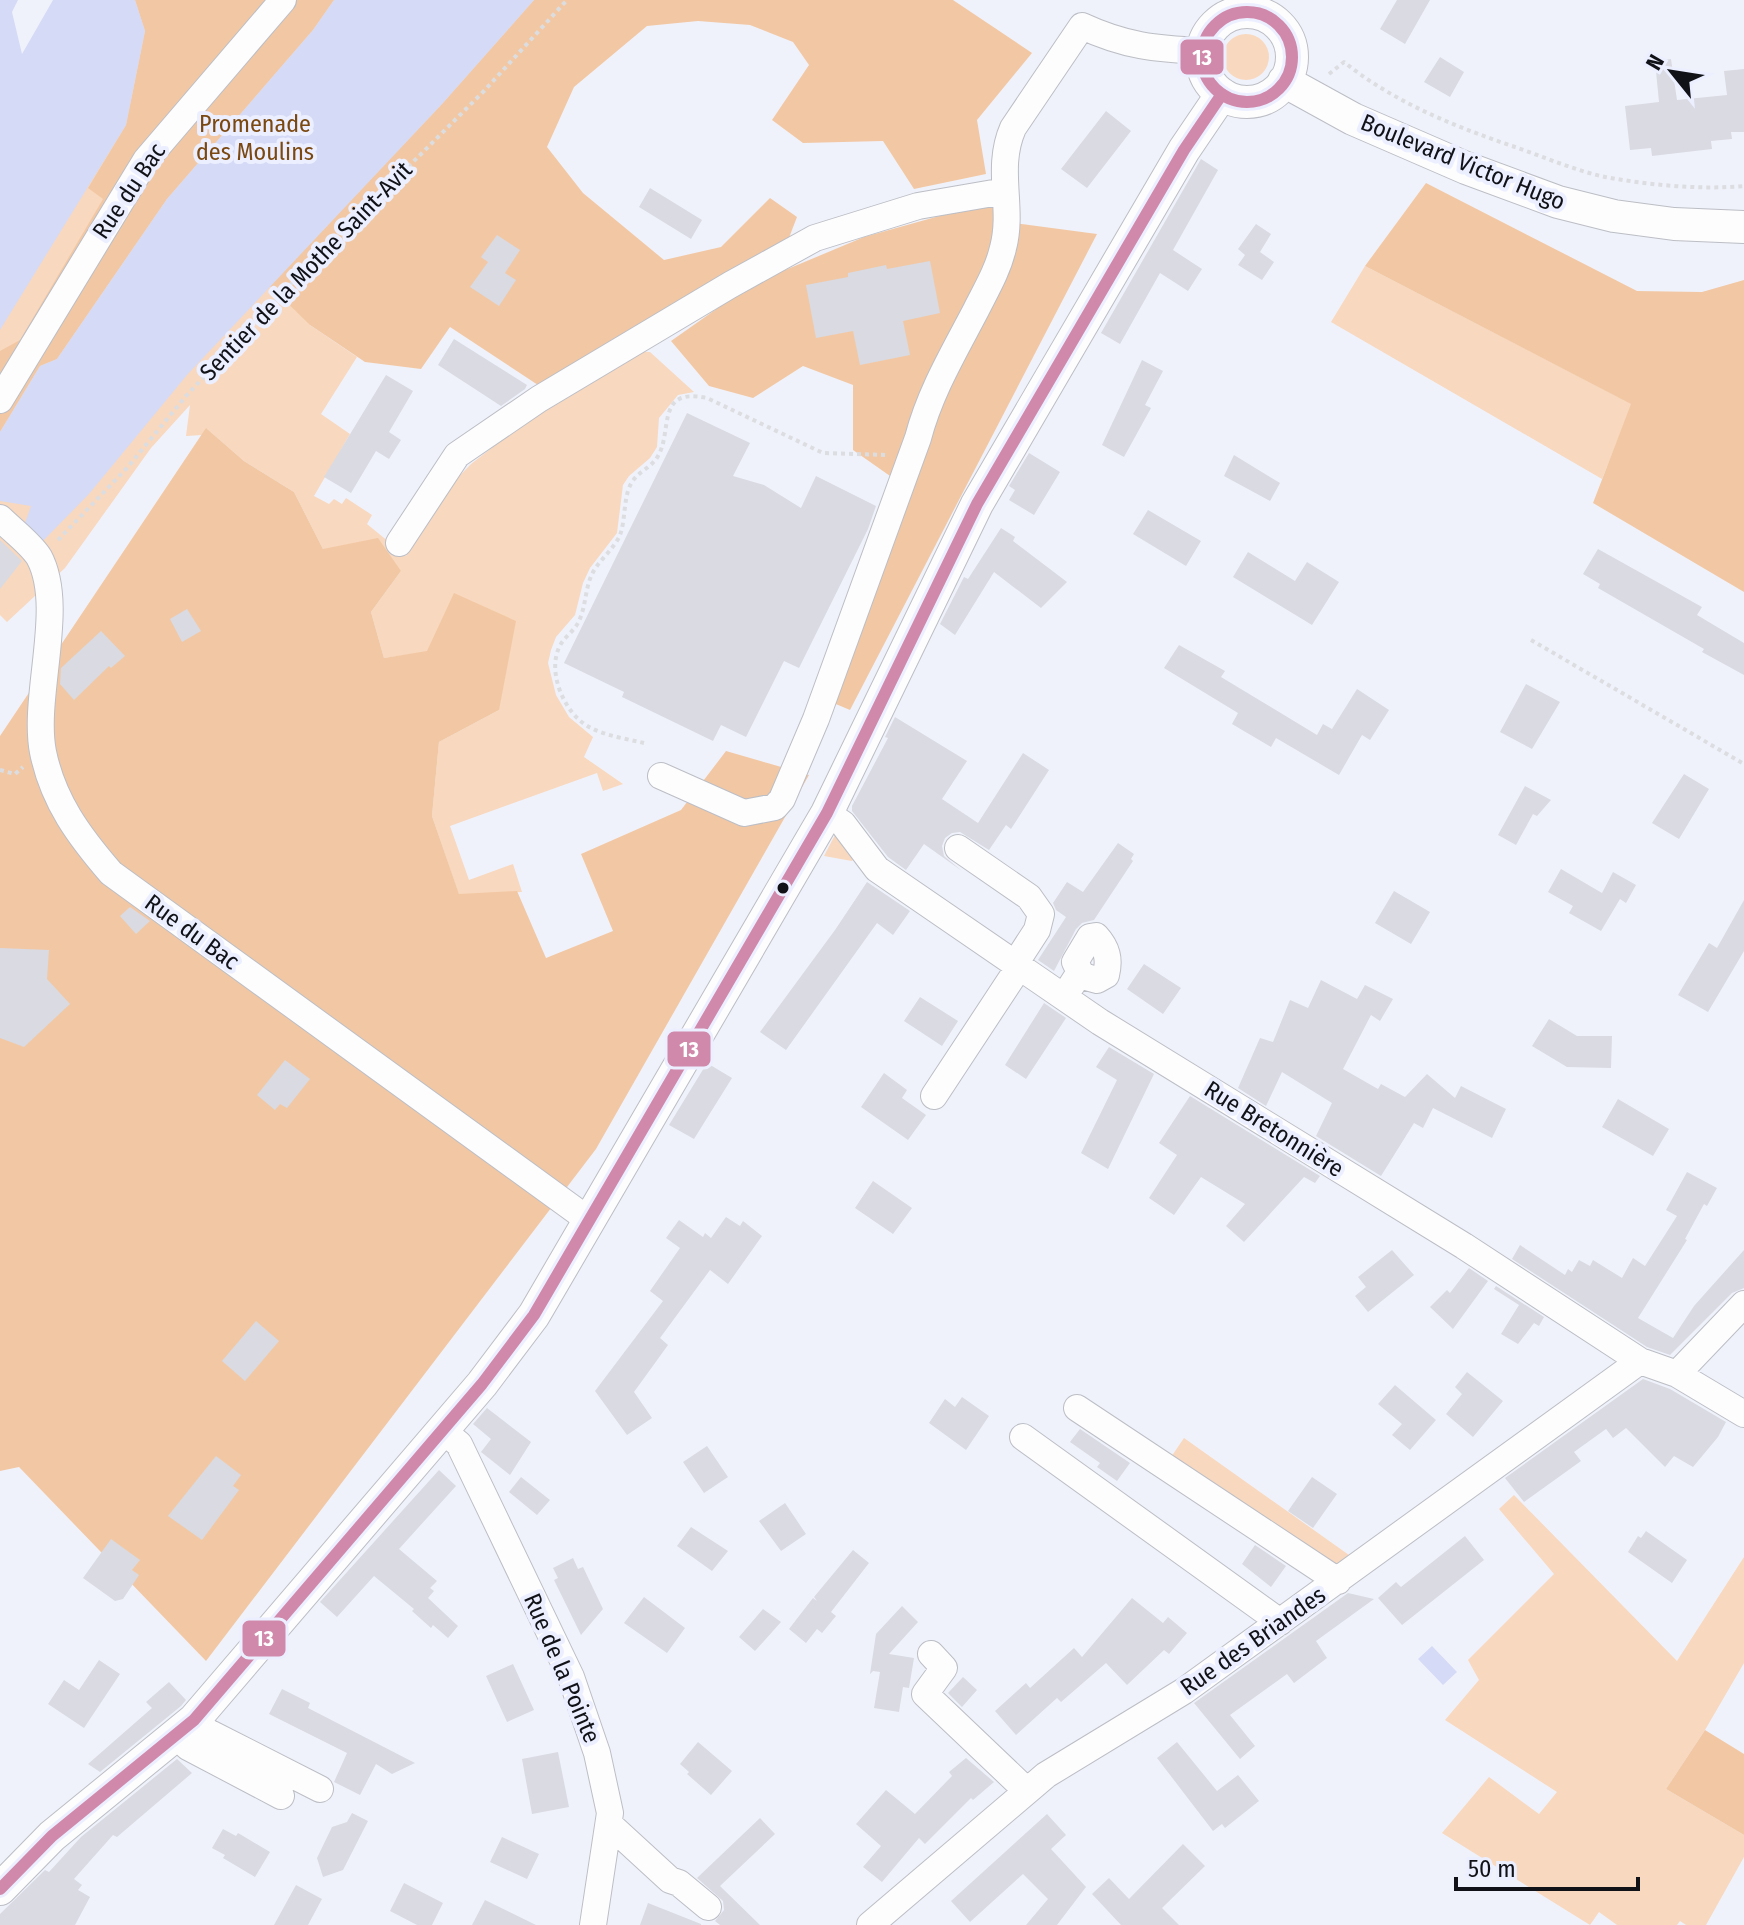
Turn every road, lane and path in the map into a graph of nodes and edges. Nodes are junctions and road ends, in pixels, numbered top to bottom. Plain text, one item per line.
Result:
1 (283, 0) edge
2 (567, 0) edge
3 (1283, 11) edge
4 (1202, 51) junction
5 (1326, 77) dead end
6 (1284, 81) junction
7 (1222, 94) junction
8 (1744, 186) edge
9 (1005, 191) junction
10 (1744, 227) edge
11 (0, 400) edge
12 (888, 455) dead end
13 (0, 518) edge
14 (399, 543) dead end
15 (43, 550) junction
16 (1531, 640) dead end
17 (644, 743) dead end
18 (1744, 764) edge
19 (661, 776) dead end
20 (827, 813) junction
21 (958, 848) dead end
22 (1017, 965) junction
23 (934, 1096) dead end
24 (590, 1221) junction
25 (1744, 1304) edge
26 (1640, 1361) junction
27 (1677, 1374) junction
28 (1077, 1408) dead end
29 (1744, 1414) edge
30 (443, 1431) junction
31 (1023, 1437) dead end
32 (1338, 1581) junction
33 (1280, 1622) junction
34 (931, 1654) dead end
35 (185, 1727) junction
36 (320, 1789) dead end
37 (1027, 1791) junction
38 (281, 1796) dead end
39 (609, 1824) junction
40 (0, 1889) edge
41 (708, 1907) dead end
42 (593, 1925) edge
43 (870, 1925) edge

1 - 11 street, Rue du Bac
2 - 15 path, Sentier de la Mothe Saint-Avit
3 - 4 main road
3 - 6 main road
4 - 7 main road
4 - 9 street
5 - 8 path
6 - 7 main road
6 - 10 main road, Boulevard Victor Hugo
7 - 20 main road
9 - 14 street
9 - 19 street
12 - 17 path
13 - 15 street, Rue du Bac
15 - 24 street, Rue du Bac
16 - 18 path
20 - 22 street, Rue Bretonnière
20 - 24 main road
21 - 22 street
22 - 23 street
22 - 26 street, Rue Bretonnière
24 - 30 main road
25 - 27 street
26 - 27 street, Rue Bretonnière
26 - 32 street, Rue des Briandes
27 - 29 street, Rue Bretonnière
28 - 32 street
30 - 35 main road
30 - 39 street, Rue de la Pointe
31 - 33 street
32 - 33 street, Rue des Briandes
33 - 37 street, Rue des Briandes
34 - 37 street
35 - 36 street
35 - 38 street
35 - 40 main road
37 - 43 street, Rue des Briandes
39 - 41 street
39 - 42 street, Rue de la Pointe

